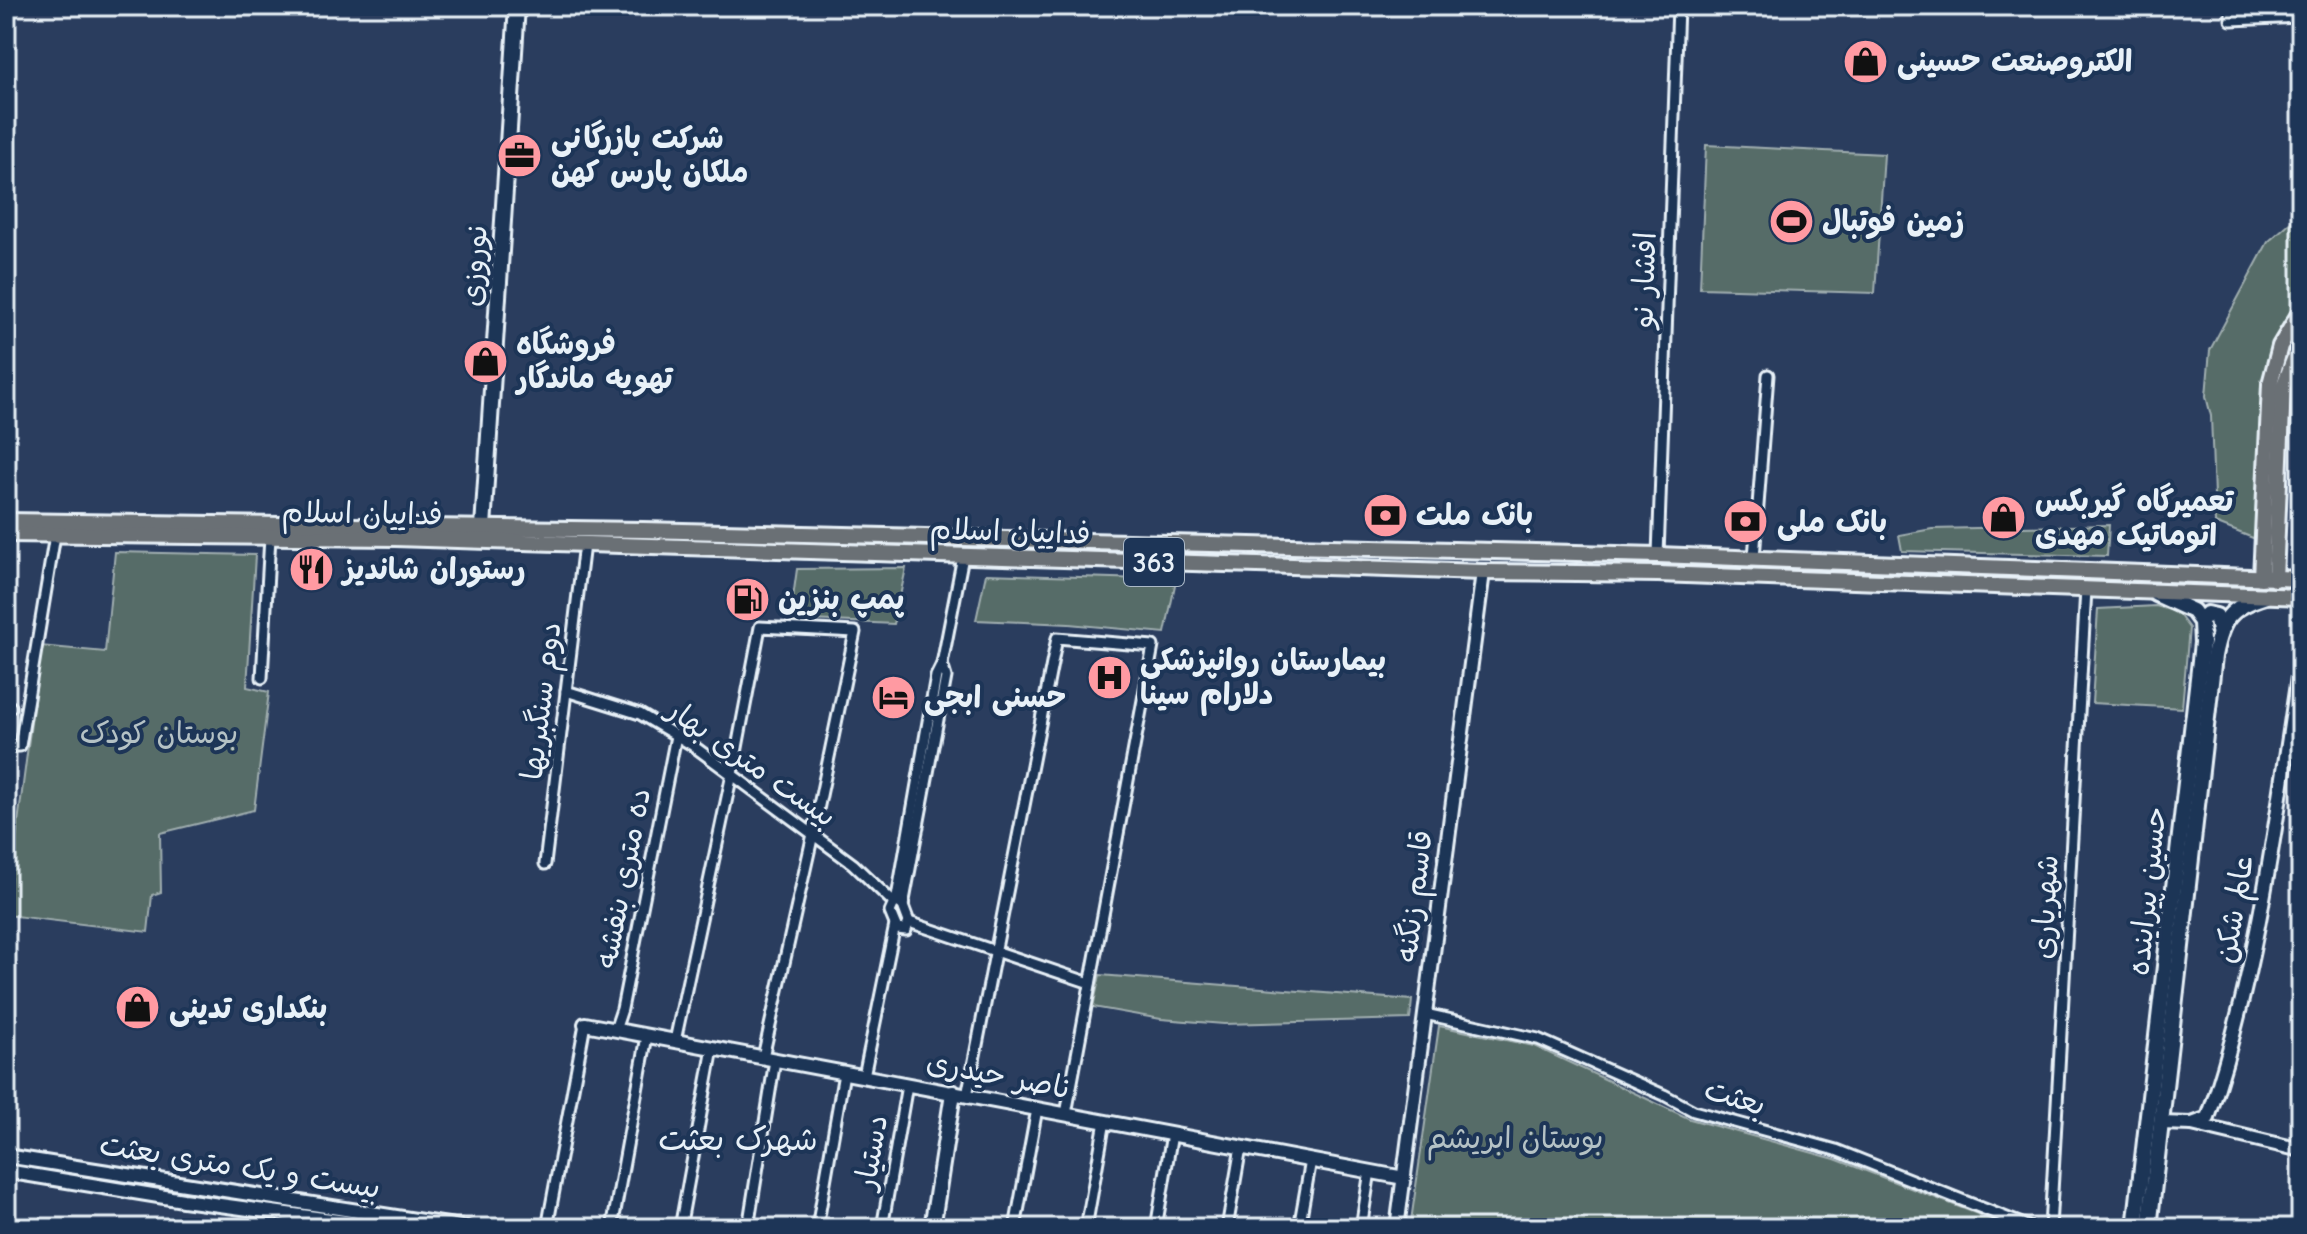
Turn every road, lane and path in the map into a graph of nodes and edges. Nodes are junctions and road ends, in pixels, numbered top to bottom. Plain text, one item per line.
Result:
1 (517, 6) edge
2 (1678, 6) edge
3 (2231, 6) edge
4 (2301, 17) edge
5 (2301, 311) edge
6 (2301, 342) edge
7 (1768, 375) dead end
8 (6, 521) edge
9 (483, 527) junction
10 (6, 534) edge
11 (55, 535) junction
12 (270, 537) junction
13 (584, 544) junction
14 (1658, 555) junction
15 (963, 556) junction
16 (1754, 558) junction
17 (1483, 572) junction
18 (2268, 579) junction
19 (2301, 579) edge
20 (2086, 589) junction
21 (2149, 591) junction
22 (2266, 596) junction
23 (2301, 597) edge
24 (2201, 622) junction
25 (2219, 631) junction
26 (2301, 658) edge
27 (262, 678) dead end
28 (566, 691) junction
29 (676, 736) junction
30 (6, 746) edge
31 (732, 774) junction
32 (813, 834) junction
33 (545, 864) dead end
34 (898, 904) junction
35 (909, 922) junction
36 (895, 925) junction
37 (996, 952) junction
38 (1090, 983) junction
39 (1425, 1014) junction
40 (585, 1024) joint
41 (615, 1030) junction
42 (647, 1036) junction
43 (675, 1041) junction
44 (713, 1048) junction
45 (769, 1058) junction
46 (844, 1073) junction
47 (864, 1076) junction
48 (907, 1085) junction
49 (960, 1094) junction
50 (1037, 1109) junction
51 (1066, 1114) junction
52 (1105, 1121) junction
53 (2161, 1123) junction
54 (2192, 1124) junction
55 (1172, 1134) junction
56 (1241, 1147) junction
57 (2301, 1150) edge
58 (6, 1156) edge
59 (1311, 1160) junction
60 (6, 1171) edge
61 (1370, 1171) junction
62 (1404, 1178) junction
63 (389, 1228) edge
64 (467, 1228) edge
65 (547, 1228) edge
66 (612, 1228) edge
67 (680, 1228) edge
68 (748, 1228) edge
69 (817, 1228) edge
70 (882, 1228) edge
71 (932, 1228) edge
72 (1015, 1228) edge
73 (1086, 1228) edge
74 (1156, 1228) edge
75 (1227, 1228) edge
76 (1299, 1228) edge
77 (1361, 1228) edge
78 (1397, 1228) edge
79 (2032, 1228) edge
80 (2050, 1228) edge
81 (2135, 1228) edge
82 (2149, 1228) edge

1 - 9 main road, نوروزی
2 - 14 street, افشار نو
3 - 4 street
5 - 18 main road
6 - 18 main road
7 - 16 street
8 - 9 main road, فداییان اسلام / 363
9 - 14 main road, فداییان اسلام / 363
10 - 11 main road, فداییان اسلام / 363
11 - 12 main road, فداییان اسلام / 363
11 - 30 street
12 - 13 main road, فداییان اسلام / 363
12 - 27 street
13 - 15 main road, فداییان اسلام / 363
13 - 28 street, دوم سنگبریها
14 - 16 main road, فداییان اسلام / 363
15 - 17 main road, فداییان اسلام / 363
15 - 34 street
16 - 18 main road, فداییان اسلام / 363
17 - 20 main road, فداییان اسلام / 363
17 - 39 street, قاسم زنگنه
18 - 19 main road, فداییان اسلام / 363
20 - 21 main road, فداییان اسلام / 363
20 - 80 street, شهریاری
21 - 22 main road, فداییان اسلام / 363
21 - 24 main road
22 - 23 main road, فداییان اسلام / 363
22 - 25 main road
24 - 25 main road
24 - 81 main road, حسین پیراینده
25 - 53 main road, حسین پیراینده
26 - 54 street, عالم شکن
28 - 29 street, بیست متری بهار
28 - 33 street, دوم سنگبریها
29 - 31 street, بیست متری بهار
29 - 41 street, ده متری بنفشه
31 - 32 street, بیست متری بهار
31 - 32 street
31 - 43 street
32 - 34 street, بیست متری بهار
32 - 45 street
34 - 35 street
34 - 36 street
35 - 36 street
35 - 37 street
36 - 47 street
37 - 38 street
37 - 38 street
37 - 49 street
38 - 51 street
39 - 62 street, قاسم زنگنه
39 - 79 street, بعثت
40 - 41 street, ناصر حیدری
40 - 65 street
41 - 42 street, ناصر حیدری
42 - 43 street, ناصر حیدری
42 - 66 street
43 - 44 street, ناصر حیدری
44 - 45 street, ناصر حیدری
44 - 67 street
45 - 46 street, ناصر حیدری
45 - 68 street
46 - 47 street, ناصر حیدری
46 - 69 street
47 - 48 street, ناصر حیدری
48 - 49 street, ناصر حیدری
48 - 70 street, دستیار
49 - 50 street, ناصر حیدری
49 - 71 main road
50 - 51 street, ناصر حیدری
50 - 72 street
51 - 52 street, ناصر حیدری
52 - 55 street, ناصر حیدری
52 - 73 street
53 - 54 street
53 - 82 main road, حسین پیراینده
54 - 57 street
55 - 56 street, ناصر حیدری
55 - 74 street
56 - 59 street, ناصر حیدری
56 - 75 street
58 - 64 street, بیست و یک متری بعثت
59 - 61 street, ناصر حیدری
59 - 76 street
60 - 63 street, بیست و یک متری بعثت
61 - 62 street, ناصر حیدری
61 - 77 street
62 - 78 street, قاسم زنگنه

